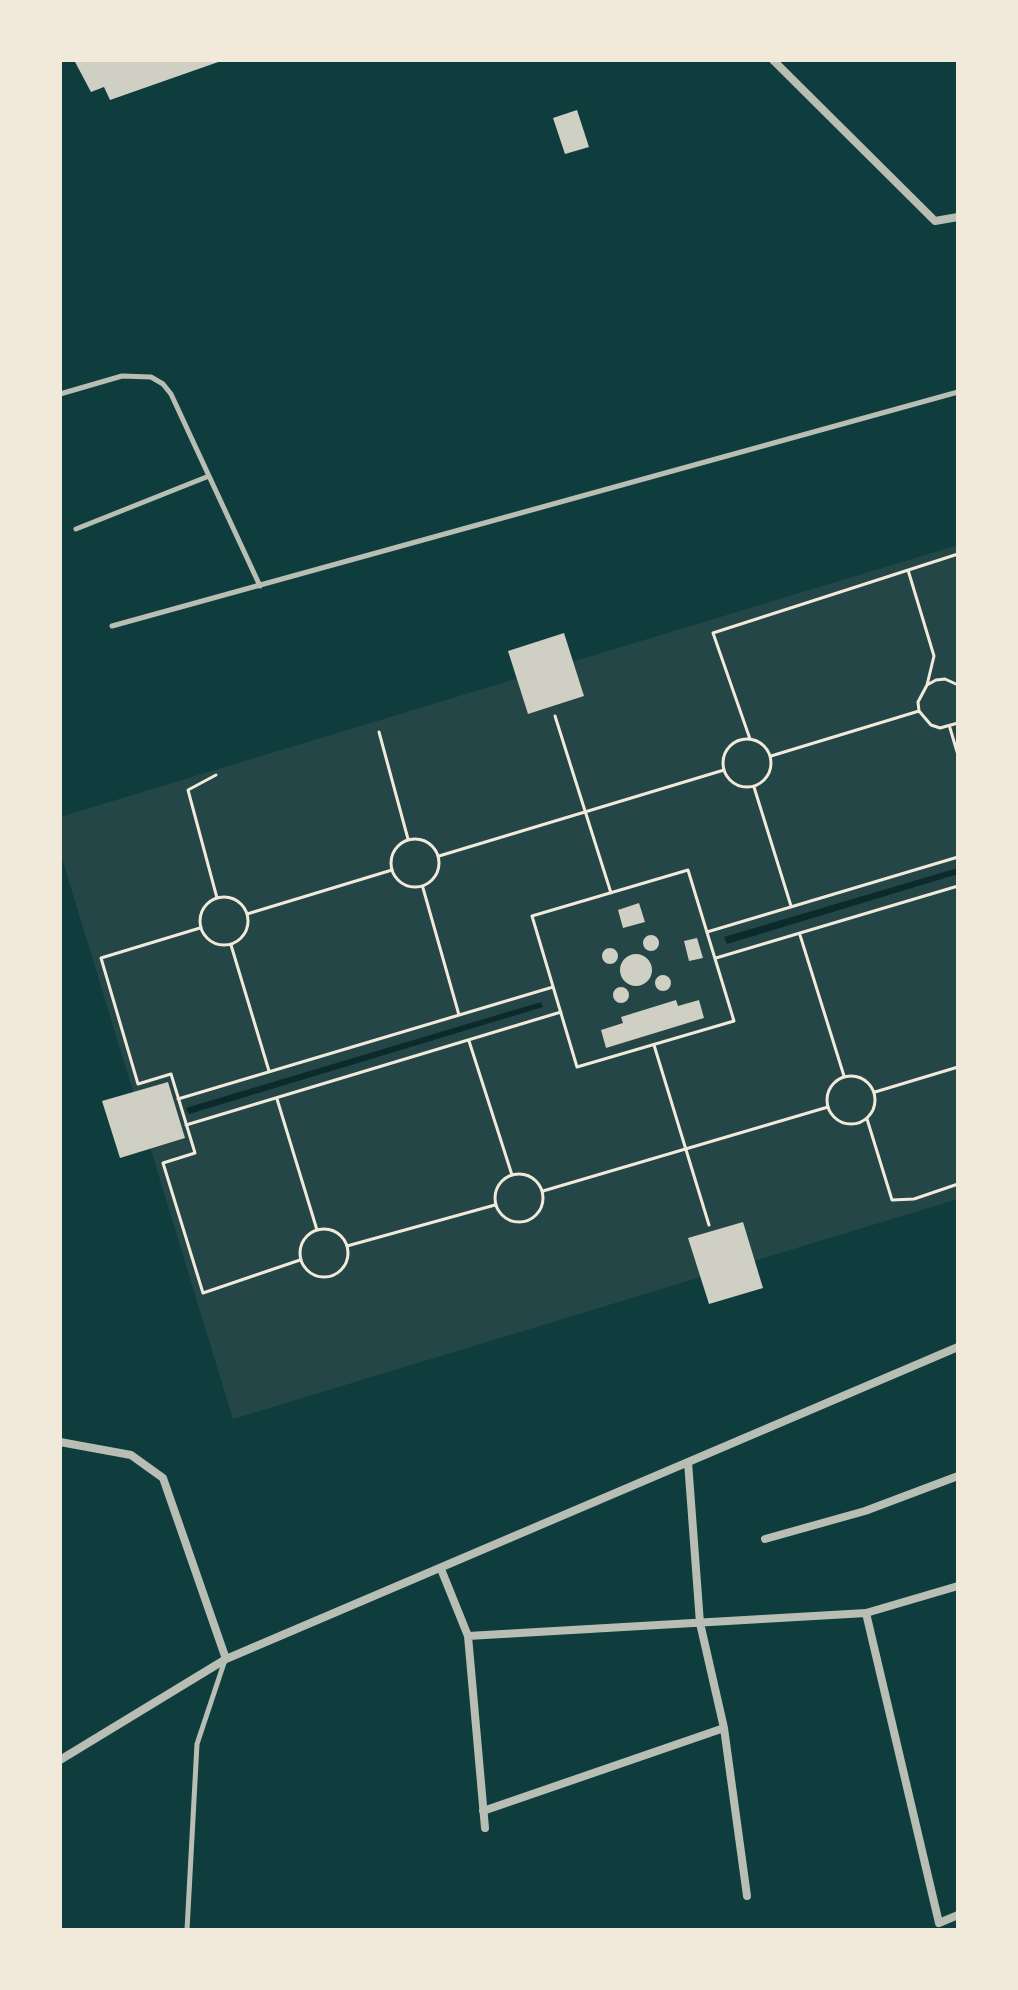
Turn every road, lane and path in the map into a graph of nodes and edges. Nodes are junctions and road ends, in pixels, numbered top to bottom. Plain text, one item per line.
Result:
1 (773, 60) edge
2 (958, 217) edge
3 (958, 392) edge
4 (60, 394) edge
5 (209, 476) junction
6 (76, 529) dead end
7 (958, 554) edge
8 (908, 570) junction
9 (260, 586) junction
10 (112, 626) dead end
11 (927, 685) junction
12 (958, 685) edge
13 (919, 711) junction
14 (555, 716) dead end
15 (958, 723) edge
16 (950, 728) junction
17 (379, 732) dead end
18 (750, 739) junction
19 (958, 755) edge
20 (771, 756) junction
21 (724, 770) junction
22 (216, 775) dead end
23 (754, 787) junction
24 (585, 811) junction
25 (408, 839) junction
26 (439, 856) junction
27 (958, 857) edge
28 (392, 870) junction
29 (958, 886) edge
30 (422, 887) junction
31 (611, 893) junction
32 (217, 898) junction
33 (791, 907) junction
34 (247, 914) junction
35 (200, 928) junction
36 (707, 932) junction
37 (799, 933) junction
38 (231, 945) junction
39 (715, 959) junction
40 (553, 987) junction
41 (561, 1012) junction
42 (459, 1015) junction
43 (469, 1040) junction
44 (654, 1045) junction
45 (958, 1067) edge
46 (269, 1071) junction
47 (844, 1076) junction
48 (875, 1092) junction
49 (277, 1098) junction
50 (178, 1099) junction
51 (828, 1107) junction
52 (867, 1119) junction
53 (186, 1125) junction
54 (686, 1150) junction
55 (512, 1175) junction
56 (958, 1184) edge
57 (543, 1191) junction
58 (495, 1205) junction
59 (709, 1225) dead end
60 (317, 1230) junction
61 (347, 1246) junction
62 (300, 1260) junction
63 (958, 1347) edge
64 (60, 1442) edge
65 (688, 1462) junction
66 (958, 1476) edge
67 (765, 1539) dead end
68 (441, 1569) junction
69 (958, 1586) edge
70 (866, 1613) junction
71 (700, 1623) junction
72 (468, 1636) junction
73 (226, 1659) junction
74 (724, 1728) junction
75 (60, 1760) edge
76 (483, 1811) junction
77 (485, 1828) dead end
78 (747, 1896) dead end
79 (958, 1915) edge
80 (187, 1930) edge

1 - 2 street
3 - 9 lane
4 - 5 lane
5 - 6 lane
5 - 9 lane
7 - 8 path
8 - 11 path
8 - 18 path
9 - 10 lane
11 - 12 path
11 - 13 path
13 - 16 path
13 - 20 path
14 - 24 path
15 - 16 path
16 - 19 path
17 - 25 path
18 - 20 path
18 - 21 path
20 - 23 path
21 - 23 path
21 - 24 path
22 - 32 path
23 - 33 path
24 - 26 path
24 - 31 path
25 - 26 path
25 - 28 path
26 - 30 path
27 - 33 path
28 - 30 path
28 - 34 path
29 - 37 path
30 - 42 path
31 - 36 path
31 - 40 path
32 - 34 path
32 - 35 path
33 - 36 path
34 - 38 path
35 - 38 path
35 - 50 path
36 - 39 path
37 - 39 path
37 - 47 path
38 - 46 path
39 - 44 path
40 - 41 path
40 - 42 path
41 - 43 path
41 - 44 path
42 - 46 path
43 - 49 path
43 - 55 path
44 - 54 path
45 - 48 path
46 - 50 path
47 - 48 path
47 - 51 path
48 - 52 path
49 - 53 path
49 - 60 path
50 - 53 path
51 - 52 path
51 - 54 path
52 - 56 path
53 - 62 path
54 - 57 path
54 - 59 path
55 - 57 path
55 - 58 path
57 - 58 path
58 - 61 path
60 - 61 path
60 - 62 path
61 - 62 path
63 - 65 street
64 - 73 street
65 - 68 street
65 - 71 street
66 - 67 street
68 - 72 street
68 - 73 street
69 - 70 street
70 - 71 street
70 - 79 street
71 - 72 street
71 - 74 street
72 - 76 street
73 - 75 street
73 - 80 lane
74 - 76 street
74 - 78 street
76 - 77 street

